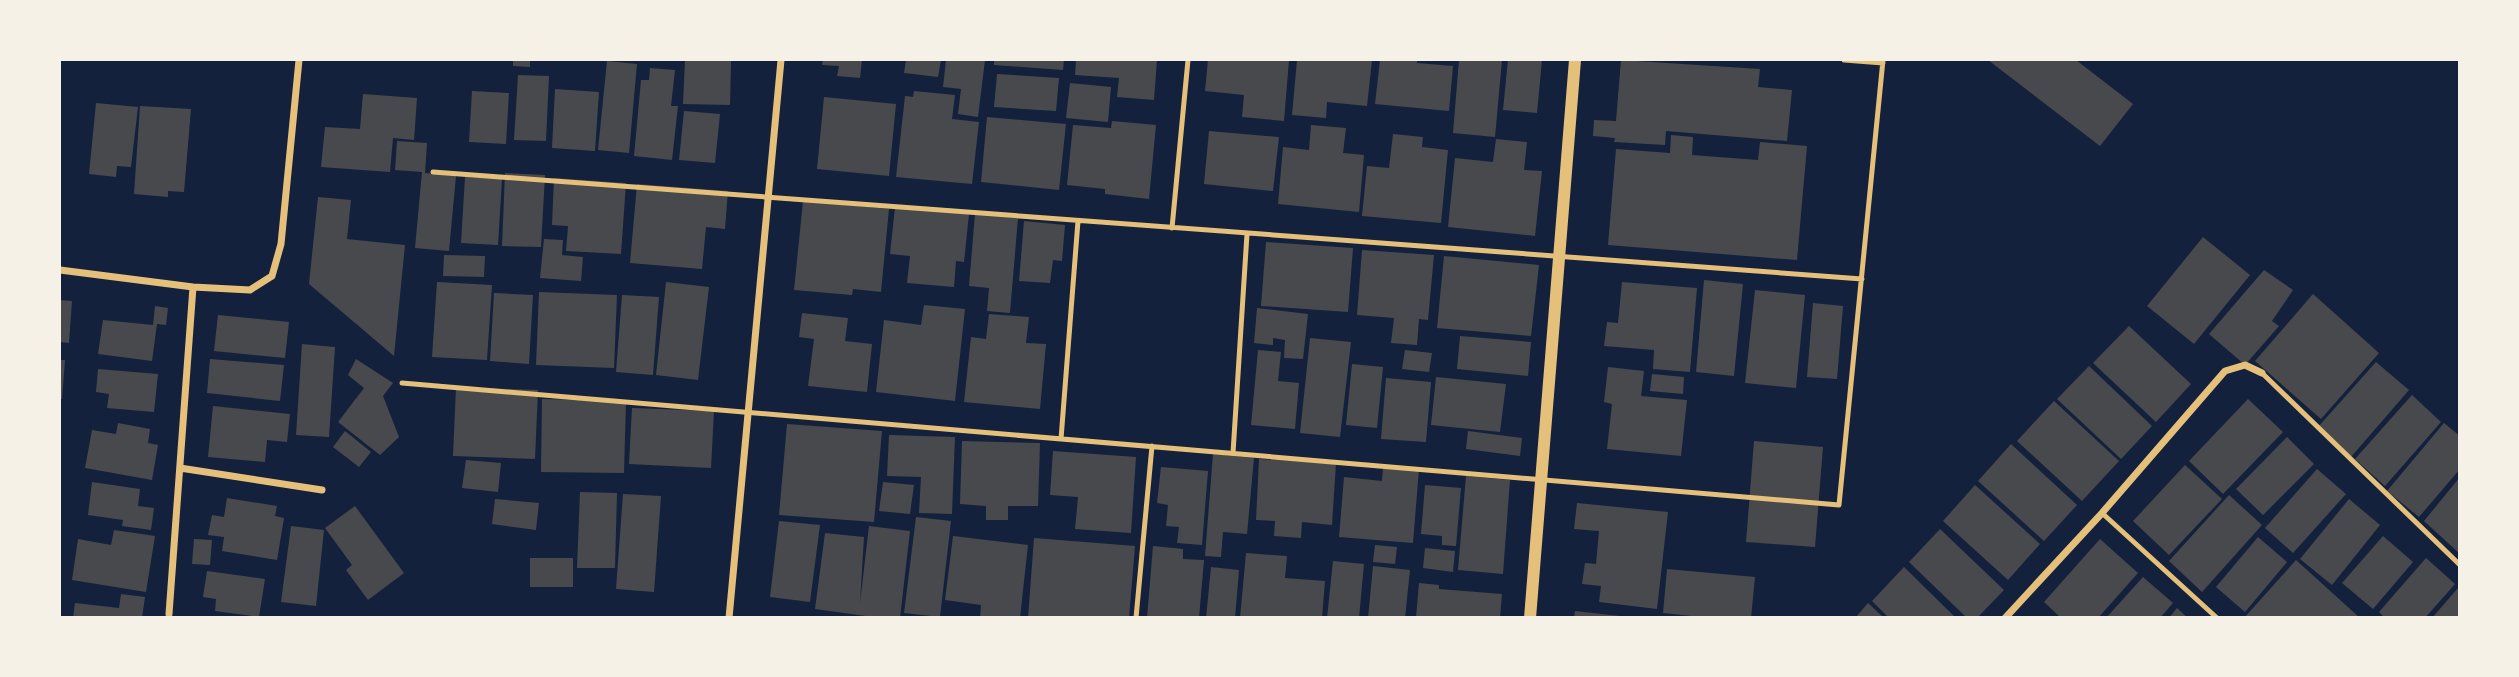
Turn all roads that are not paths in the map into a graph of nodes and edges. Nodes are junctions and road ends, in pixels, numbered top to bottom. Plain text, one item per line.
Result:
1 (299, 60) edge
2 (780, 60) edge
3 (1188, 60) edge
4 (1575, 60) edge
5 (1844, 60) edge
6 (1883, 61) edge
7 (433, 172) dead end
8 (768, 198) junction
9 (1078, 220) junction
10 (1172, 228) junction
11 (1247, 233) junction
12 (1559, 257) junction
13 (60, 270) edge
14 (1862, 279) junction
15 (193, 287) junction
16 (2262, 373) joint
17 (402, 383) dead end
18 (748, 412) junction
19 (1061, 439) junction
20 (1152, 446) junction
21 (1233, 453) junction
22 (180, 468) junction
23 (1541, 479) junction
24 (322, 490) dead end
25 (2102, 513) junction
26 (2459, 565) edge
27 (169, 614) dead end
28 (729, 618) edge
29 (1136, 618) edge
30 (1530, 618) edge
31 (2006, 618) edge
32 (2217, 618) edge

1 - 15 street
2 - 8 street
3 - 10 lane
4 - 12 street
5 - 6 lane
6 - 14 lane
7 - 8 lane
8 - 9 lane
8 - 18 street
9 - 10 lane
9 - 19 lane
10 - 11 lane
11 - 12 lane
11 - 21 lane
12 - 14 lane
12 - 23 street
13 - 15 street
14 - 23 lane
15 - 22 street
16 - 25 street
16 - 26 lane
17 - 18 lane
18 - 19 lane
18 - 28 street
19 - 20 lane
20 - 21 lane
20 - 29 lane
21 - 23 lane
22 - 24 street
22 - 27 street
23 - 30 street
25 - 31 street
25 - 32 lane

